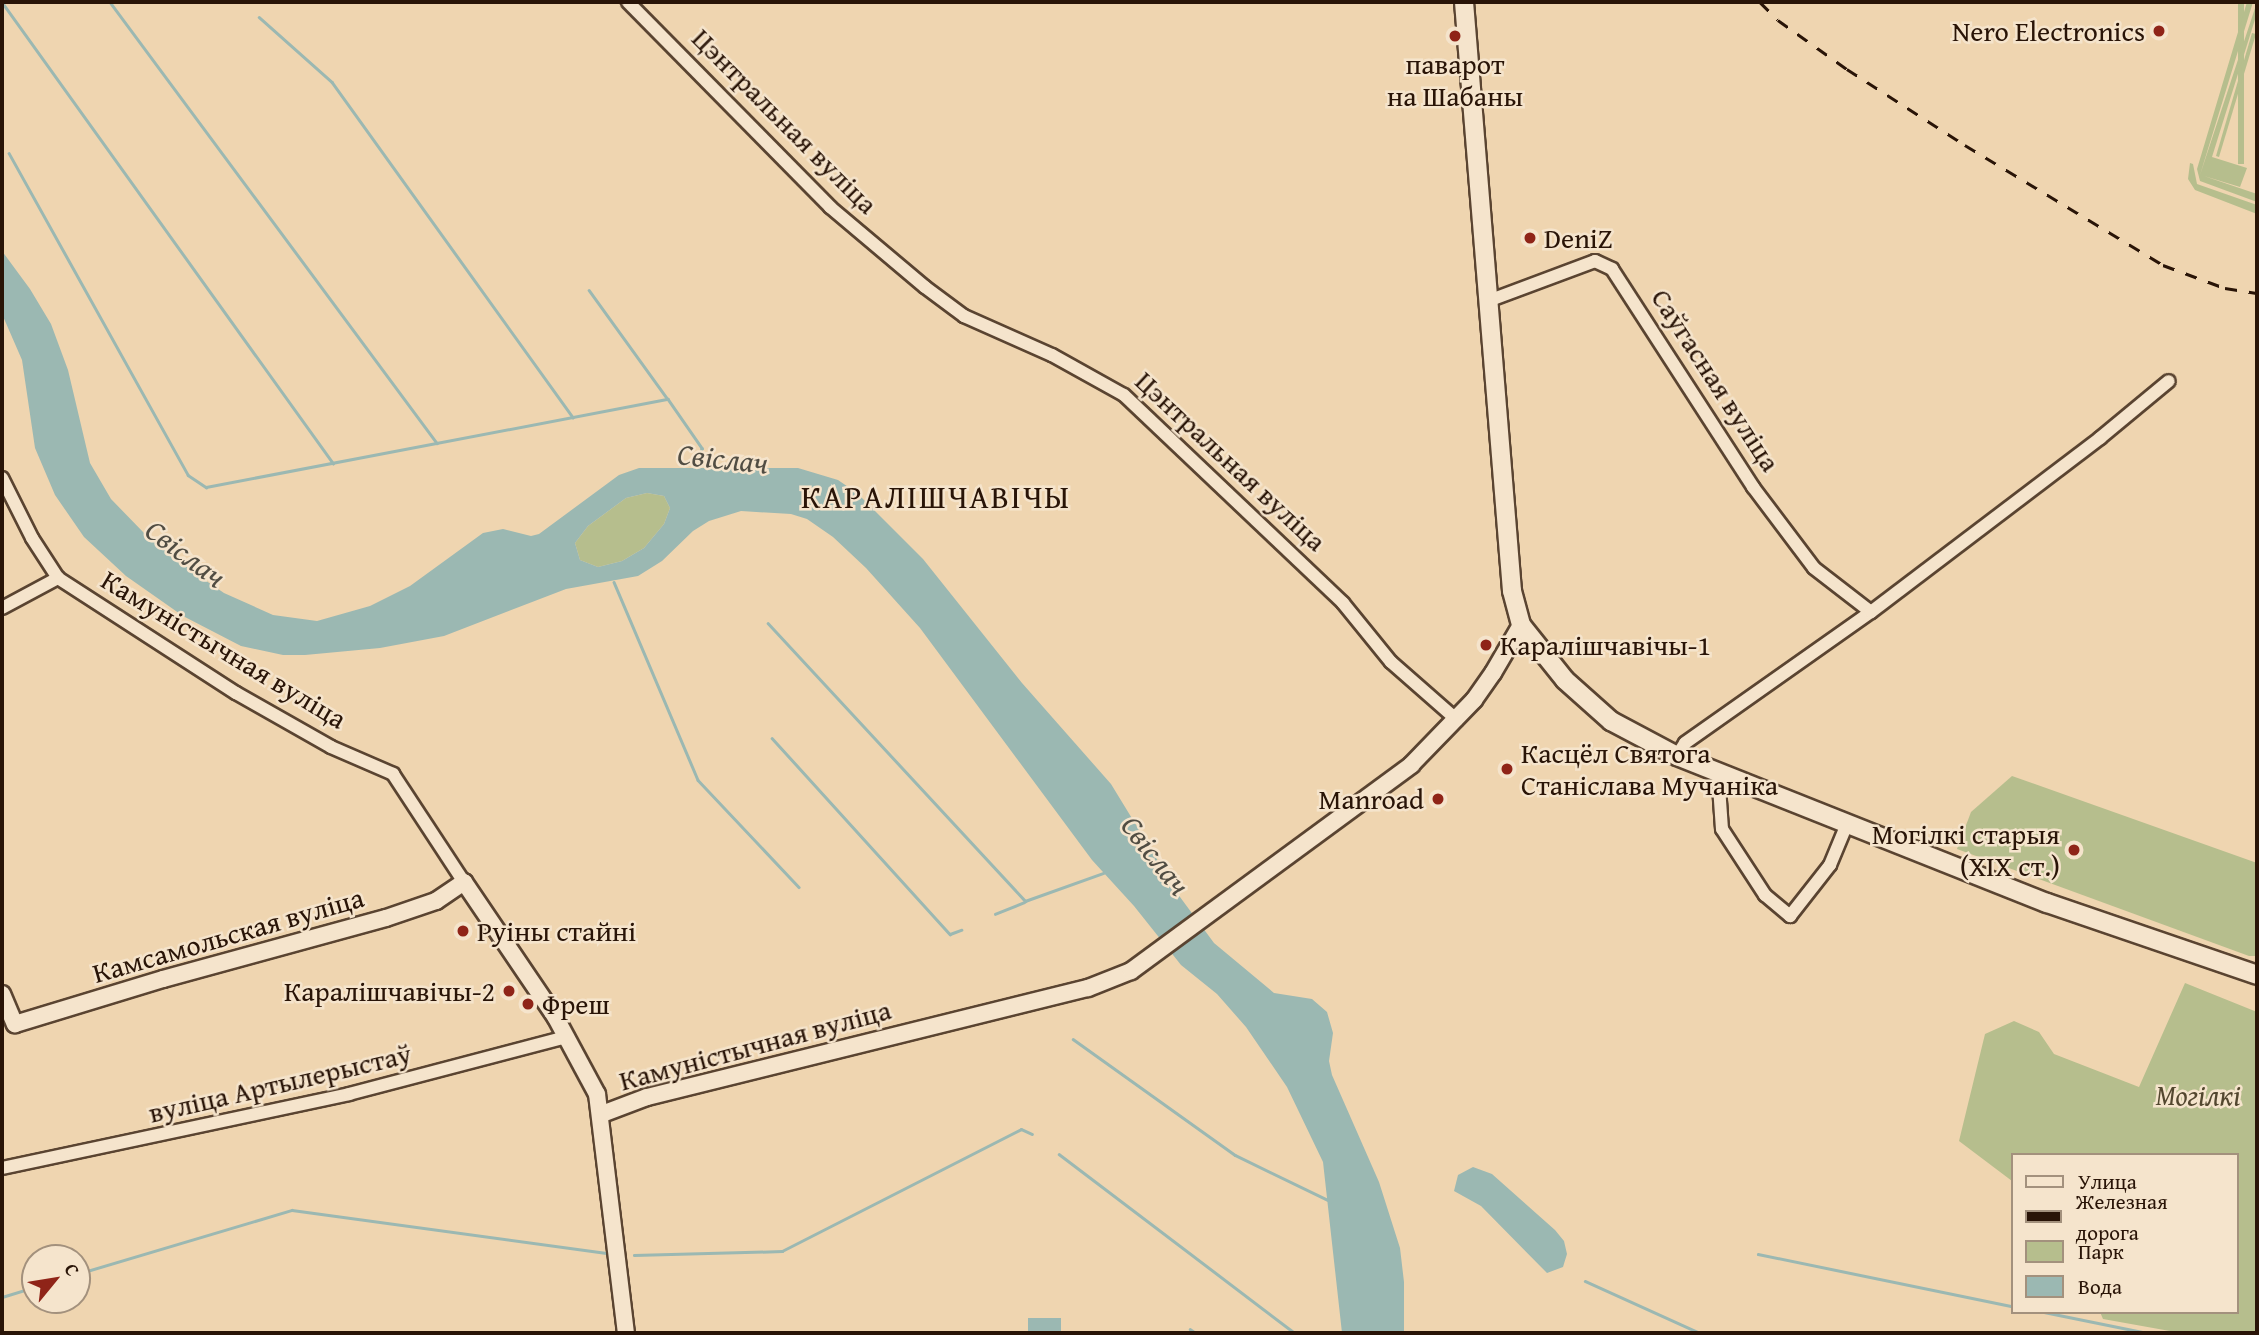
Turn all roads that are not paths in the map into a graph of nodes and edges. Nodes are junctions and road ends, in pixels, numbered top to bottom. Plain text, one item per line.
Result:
1 (628, 2) edge
2 (1464, 2) edge
3 (1488, 301) junction
4 (2169, 381) dead end
5 (2, 478) edge
6 (58, 578) junction
7 (2, 608) edge
8 (1871, 612) junction
9 (1521, 625) junction
10 (1457, 720) junction
11 (1677, 756) junction
12 (1718, 772) junction
13 (1847, 824) junction
14 (464, 881) junction
15 (2257, 975) edge
16 (2, 994) edge
17 (8, 1026) edge
18 (567, 1037) junction
19 (602, 1114) junction
20 (2, 1168) edge
21 (626, 1333) edge

1 - 10 street, Цэнтральная вуліца
2 - 3 main road
3 - 8 street, Саўгасная вуліца
3 - 9 main road
4 - 8 street
5 - 6 street, Камуністычная вуліца
6 - 7 street
6 - 14 street, Камуністычная вуліца
8 - 11 street
9 - 10 street
9 - 11 main road
10 - 19 street, Камуністычная вуліца
11 - 12 main road
12 - 13 main road
12 - 13 street
13 - 15 main road
14 - 17 street, Камсамольская вуліца
14 - 18 street, Камуністычная вуліца
16 - 17 street
18 - 19 street, Камуністычная вуліца
18 - 20 street, вуліца Артылерыстаў
19 - 21 street

